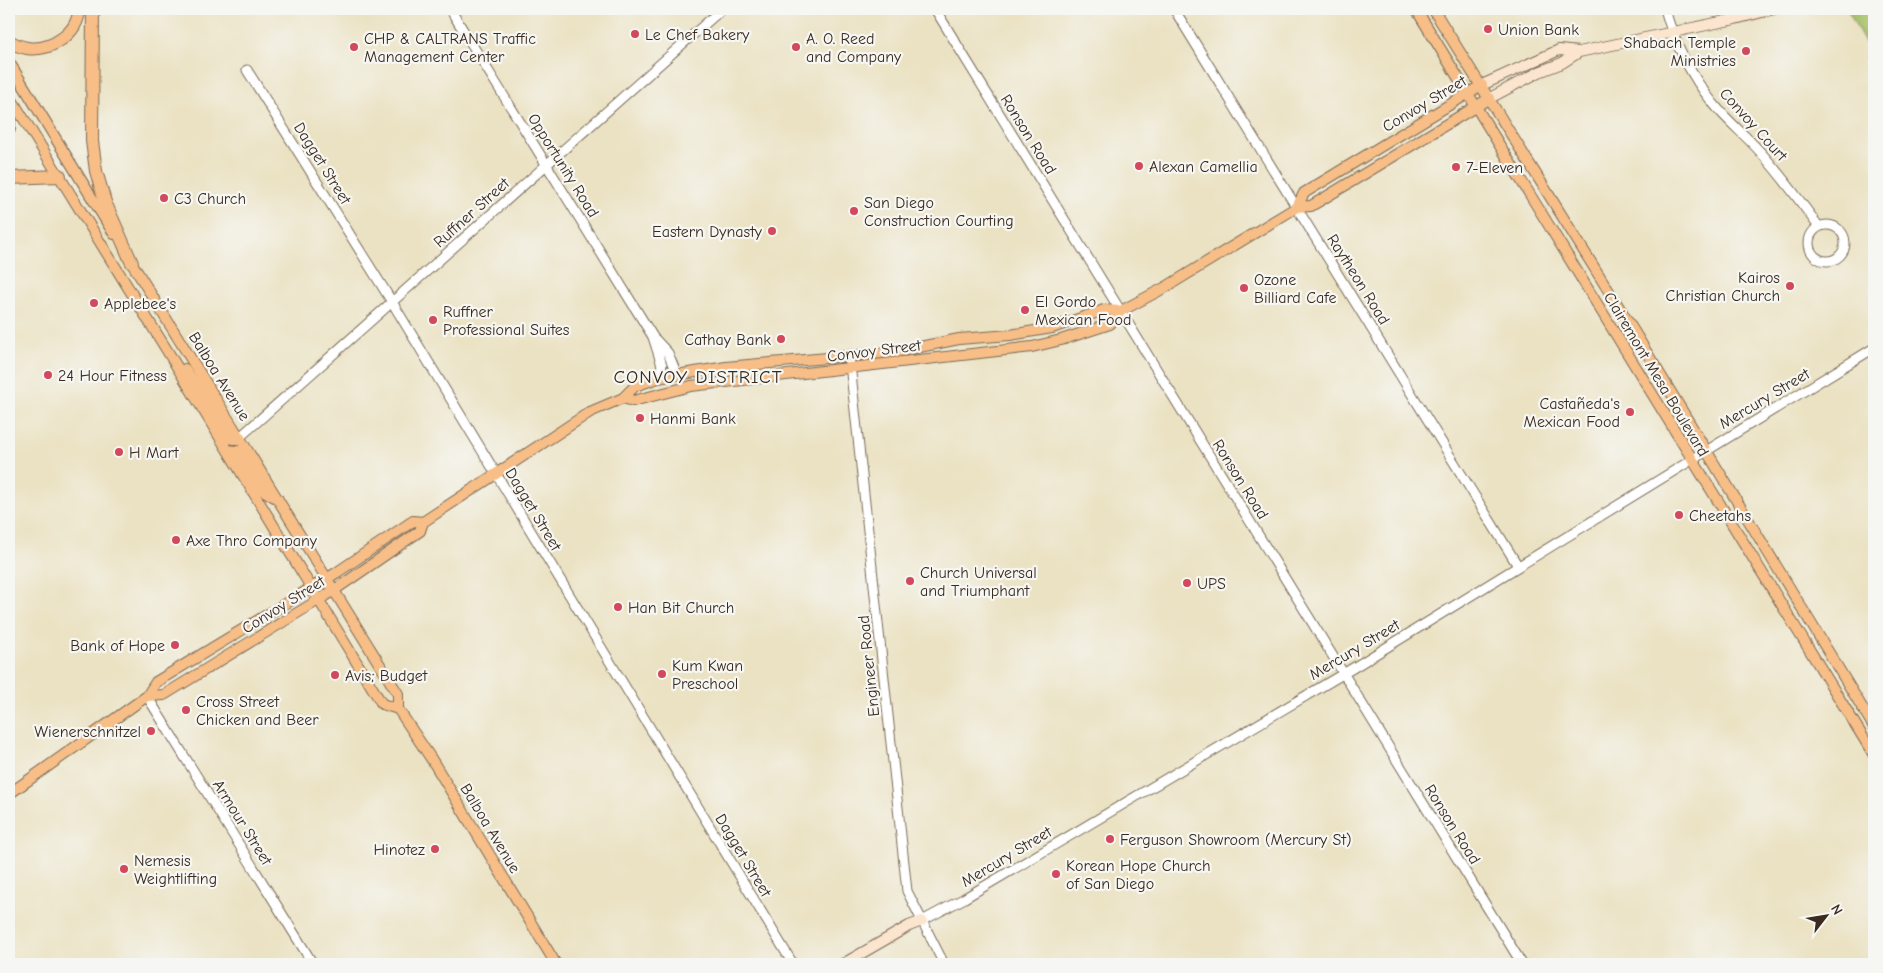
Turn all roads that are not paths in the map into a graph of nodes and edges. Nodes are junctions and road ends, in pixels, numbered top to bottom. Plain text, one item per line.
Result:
1 (79, 9) edge
2 (94, 9) edge
3 (450, 9) edge
4 (722, 9) edge
5 (935, 9) edge
6 (1174, 9) edge
7 (1416, 9) edge
8 (1433, 9) edge
9 (1665, 9) edge
10 (1774, 9) edge
11 (1671, 32) junction
12 (9, 41) edge
13 (1580, 52) junction
14 (9, 62) edge
15 (247, 70) dead end
16 (1482, 85) junction
17 (1468, 93) junction
18 (9, 95) edge
19 (1490, 98) junction
20 (1476, 106) junction
21 (9, 120) edge
22 (9, 130) edge
23 (546, 165) junction
24 (60, 176) junction
25 (9, 178) edge
26 (1297, 206) junction
27 (1819, 227) junction
28 (132, 263) junction
29 (392, 302) junction
30 (1121, 311) junction
31 (1052, 328) junction
32 (1001, 335) junction
33 (653, 338) junction
34 (1874, 348) edge
35 (1002, 350) junction
36 (168, 352) junction
37 (849, 355) junction
38 (948, 356) junction
39 (851, 368) junction
40 (677, 374) junction
41 (658, 378) junction
42 (628, 399) junction
43 (240, 437) junction
44 (228, 450) junction
45 (1706, 451) junction
46 (1692, 460) junction
47 (496, 475) junction
48 (278, 499) junction
49 (423, 522) junction
50 (1518, 566) junction
51 (326, 579) junction
52 (311, 588) junction
53 (333, 591) junction
54 (318, 600) junction
55 (1343, 674) junction
56 (147, 696) junction
57 (398, 709) junction
58 (1874, 727) edge
59 (1874, 755) edge
60 (9, 794) edge
61 (922, 921) junction
62 (313, 964) edge
63 (556, 964) edge
64 (793, 964) edge
65 (843, 964) edge
66 (944, 964) edge
67 (1522, 964) edge

1 - 12 highway
2 - 28 highway
3 - 23 street, Opportunity Road
4 - 23 street, Ruffner Street
5 - 30 street, Ronson Road
6 - 26 street, Raytheon Road
7 - 17 main road, Clairemont Mesa Boulevard
8 - 16 main road, Clairemont Mesa Boulevard
9 - 11 street, Convoy Court
10 - 11 main road, Convoy Street
11 - 13 main road, Convoy Street
11 - 27 street, Convoy Court
13 - 16 main road, Convoy Street
13 - 19 main road, Convoy Street
14 - 28 main road, Balboa Avenue
15 - 29 street, Dagget Street
16 - 17 main road, Convoy Street
16 - 19 main road, Clairemont Mesa Boulevard
17 - 20 main road, Clairemont Mesa Boulevard
17 - 26 main road, Convoy Street
18 - 24 main road, Balboa Avenue
19 - 20 main road, Convoy Street
19 - 45 main road, Clairemont Mesa Boulevard
20 - 26 main road, Convoy Street
20 - 46 main road, Clairemont Mesa Boulevard
21 - 22 highway
23 - 29 street, Ruffner Street
23 - 33 street, Opportunity Road
24 - 25 highway
24 - 36 main road, Balboa Avenue
26 - 30 main road, Convoy Street
26 - 50 street, Raytheon Road
27 - 27 street
28 - 43 main road, Balboa Avenue
29 - 43 street, Ruffner Street
29 - 47 street, Dagget Street
30 - 31 main road, Convoy Street
30 - 35 main road, Convoy Street
30 - 55 street, Ronson Road
31 - 32 main road, Convoy Street
31 - 35 main road
32 - 37 main road, Convoy Street
32 - 38 main road
33 - 40 street
33 - 41 street
34 - 45 street, Mercury Street
35 - 38 main road, Convoy Street
36 - 43 main road
36 - 44 main road, Balboa Avenue
37 - 39 street, Engineer Road
37 - 40 main road, Convoy Street
38 - 39 main road, Convoy Street
39 - 42 main road, Convoy Street
39 - 61 street, Engineer Road
40 - 41 main road, Convoy Street
40 - 42 main road
41 - 42 main road, Convoy Street
42 - 47 main road, Convoy Street
43 - 48 main road, Balboa Avenue
44 - 48 main road
44 - 52 main road, Balboa Avenue
45 - 46 street, Mercury Street
45 - 58 main road, Clairemont Mesa Boulevard
46 - 50 street, Mercury Street
46 - 59 main road, Clairemont Mesa Boulevard
47 - 49 main road, Convoy Street
47 - 64 street, Dagget Street
48 - 51 main road, Balboa Avenue
49 - 51 main road, Convoy Street
49 - 53 main road, Convoy Street
50 - 55 street, Mercury Street
51 - 52 main road, Convoy Street
51 - 53 main road, Balboa Avenue
52 - 54 main road, Balboa Avenue
52 - 56 main road, Convoy Street
53 - 54 main road, Convoy Street
53 - 57 main road, Balboa Avenue
54 - 56 main road, Convoy Street
54 - 57 main road, Balboa Avenue
55 - 61 street, Mercury Street
55 - 67 street, Ronson Road
56 - 60 main road, Convoy Street
56 - 62 street, Armour Street
57 - 63 main road, Balboa Avenue
61 - 65 main road, Mercury Street
61 - 66 street, Engineer Road

